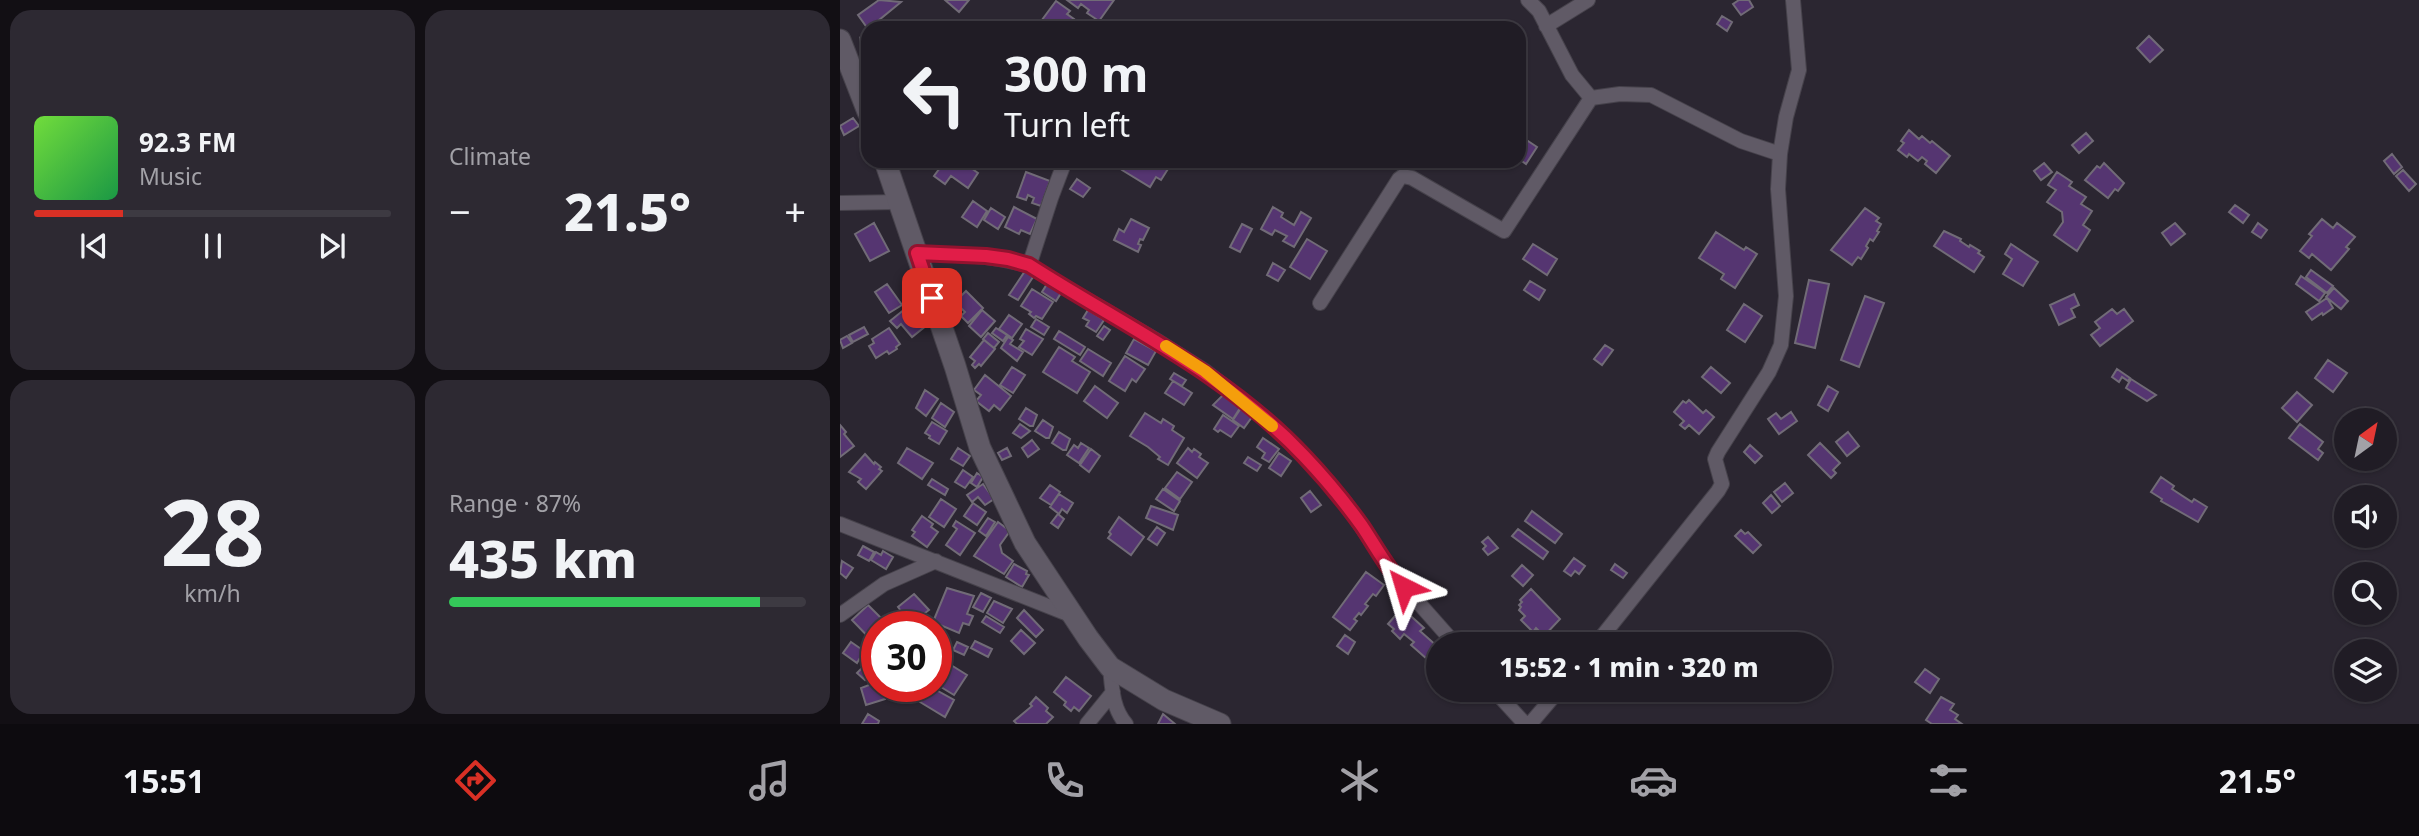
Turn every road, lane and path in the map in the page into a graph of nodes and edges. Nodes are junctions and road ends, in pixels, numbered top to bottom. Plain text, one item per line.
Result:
1 (1528, 0) edge
2 (1588, 0) edge
3 (1793, 0) edge
4 (1546, 26) junction
5 (840, 40) edge
6 (861, 93) edge
7 (1591, 98) junction
8 (1780, 154) junction
9 (887, 168) edge
10 (1062, 168) edge
11 (899, 202) junction
12 (840, 203) edge
13 (917, 253) junction
14 (1029, 265) junction
15 (1320, 303) dead end
16 (840, 524) edge
17 (936, 561) junction
18 (840, 615) edge
19 (1074, 616) junction
20 (1444, 632) edge
21 (1606, 632) edge
22 (1110, 667) junction
23 (1113, 692) junction
24 (1505, 702) edge
25 (1548, 702) edge
26 (1087, 724) edge
27 (1126, 724) edge
28 (1220, 724) edge
29 (1528, 724) edge

1 - 4 street
2 - 4 street
3 - 8 street
4 - 7 street
5 - 6 street
7 - 8 street
7 - 15 street
8 - 21 street
9 - 11 street
10 - 14 street
11 - 12 street
11 - 13 street
13 - 14 street
13 - 19 street
14 - 20 street
16 - 17 street
17 - 18 street
17 - 19 street
19 - 22 street
22 - 23 street
22 - 28 street
23 - 26 street
23 - 27 street
24 - 29 street
25 - 29 street

